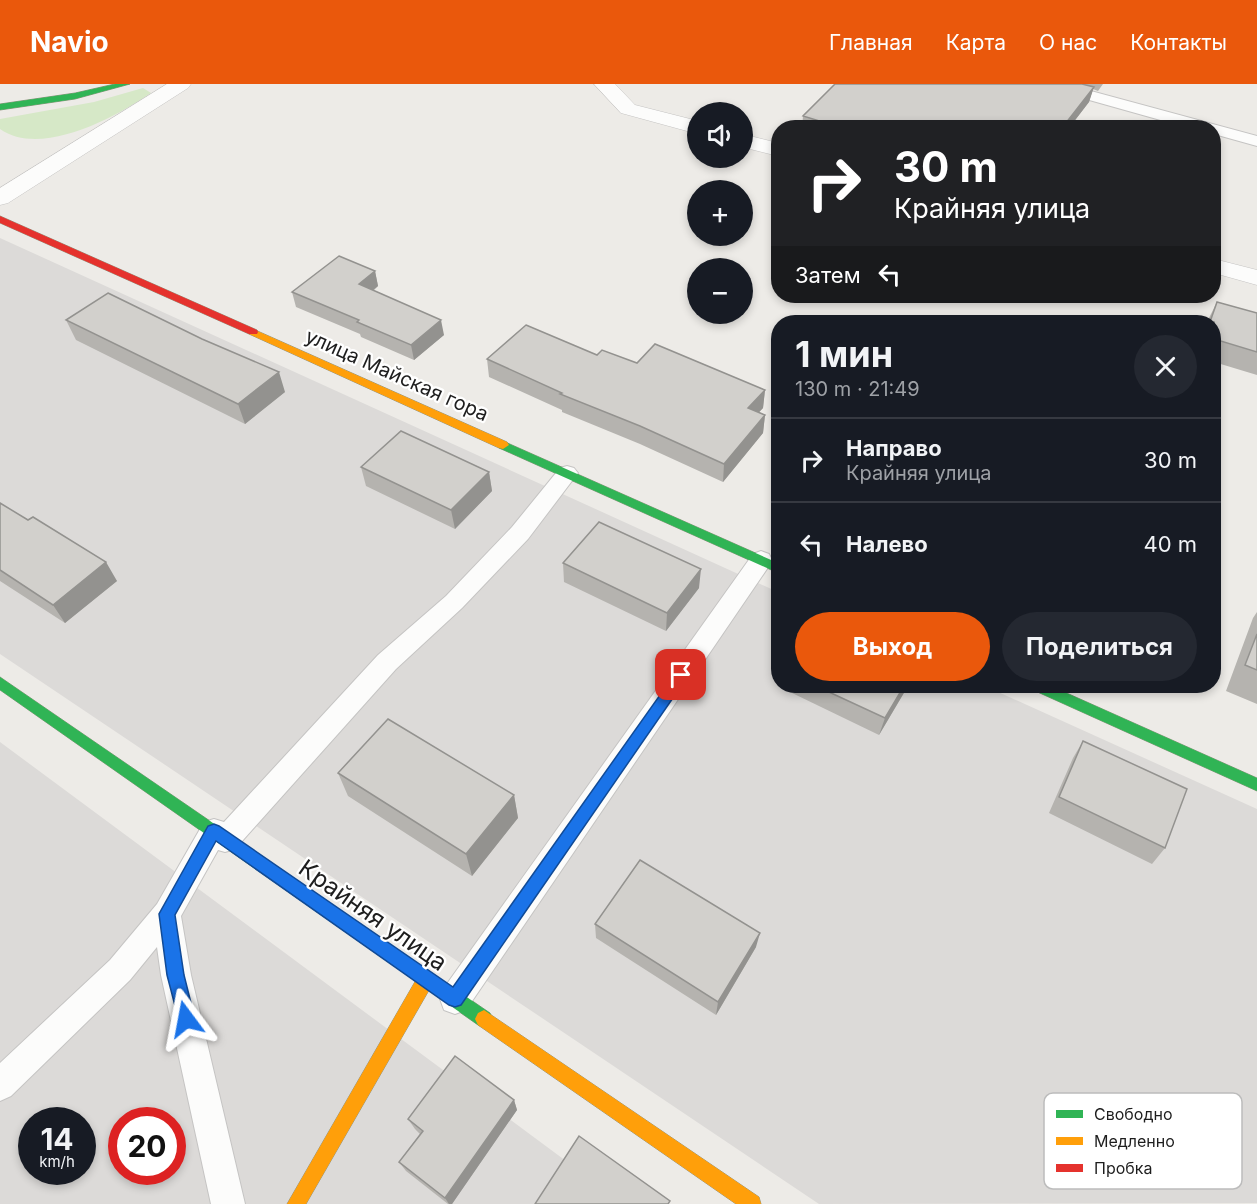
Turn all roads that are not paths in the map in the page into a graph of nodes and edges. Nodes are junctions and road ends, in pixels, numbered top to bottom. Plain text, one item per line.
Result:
1 (126, 84) edge
2 (181, 84) edge
3 (604, 84) edge
4 (1048, 84) edge
5 (0, 107) edge
6 (1179, 120) edge
7 (687, 125) edge
8 (1221, 131) edge
9 (1257, 141) edge
10 (753, 143) edge
11 (771, 148) edge
12 (0, 198) edge
13 (0, 219) edge
14 (1221, 268) edge
15 (1257, 278) edge
16 (567, 472) junction
17 (770, 564) edge
18 (0, 683) edge
19 (1053, 693) edge
20 (1257, 785) edge
21 (220, 836) junction
22 (167, 914) junction
23 (426, 979) junction
24 (455, 999) junction
25 (0, 1085) edge
26 (228, 1204) edge
27 (296, 1204) edge
28 (752, 1204) edge

1 - 5 street
2 - 12 street
3 - 7 street
4 - 6 lane
8 - 9 lane
10 - 11 street
13 - 16 street, улица Майская гора
14 - 15 street
16 - 17 street, улица Майская гора
16 - 21 lane
17 - 24 lane
18 - 21 street, Крайняя улица
19 - 20 street
21 - 22 lane
21 - 23 street, Крайняя улица
22 - 25 lane
22 - 26 lane
23 - 24 street, Крайняя улица
23 - 27 street
24 - 28 street, Крайняя улица

